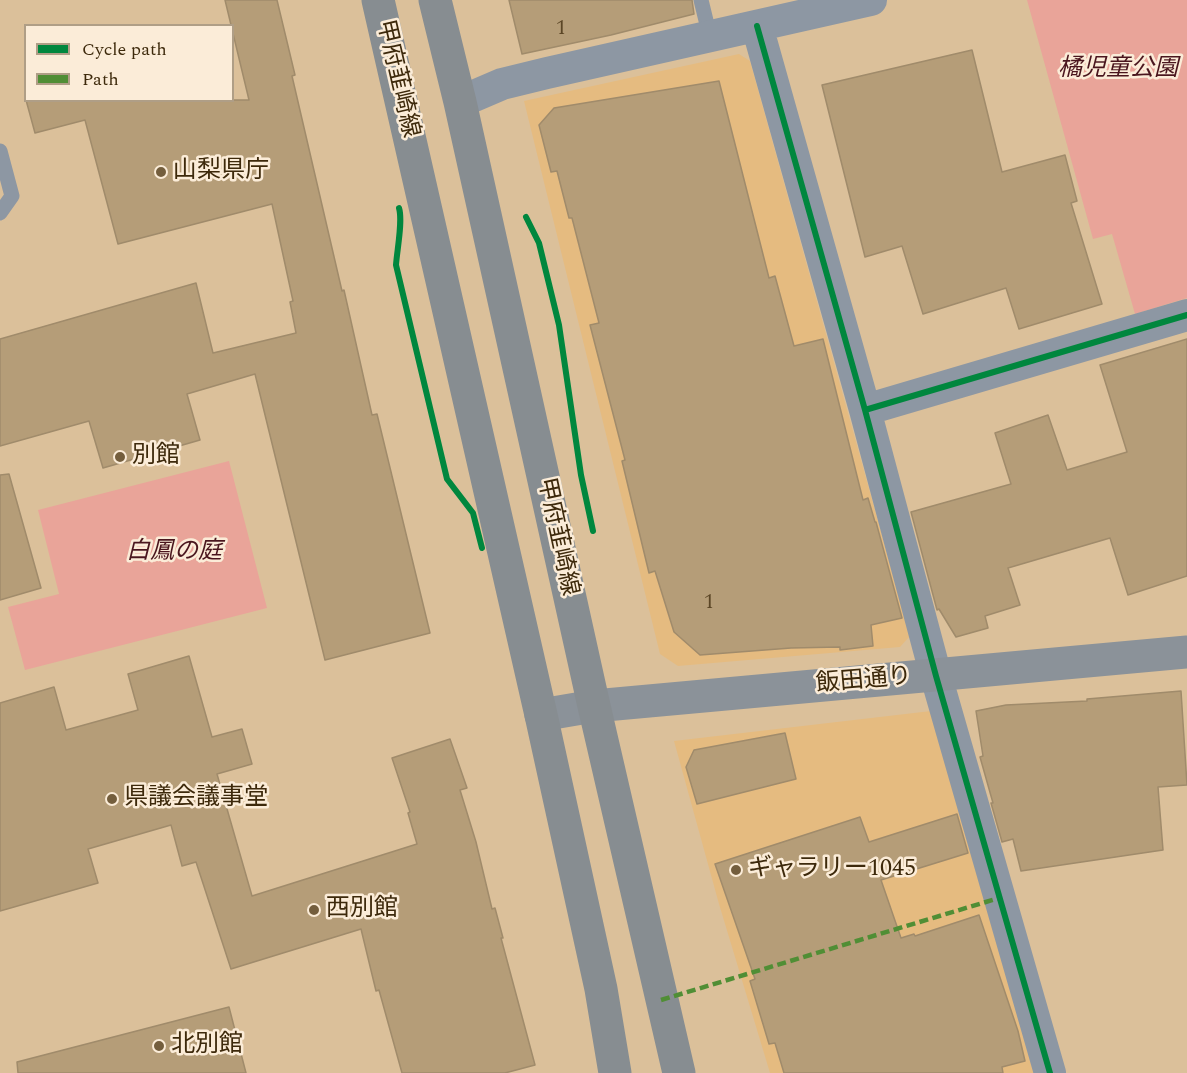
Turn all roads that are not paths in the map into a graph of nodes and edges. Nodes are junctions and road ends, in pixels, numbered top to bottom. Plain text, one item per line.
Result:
1 (378, 0) edge
2 (435, 0) edge
3 (701, 0) edge
4 (868, 0) edge
5 (757, 26) junction
6 (710, 38) junction
7 (460, 102) junction
8 (0, 151) edge
9 (0, 213) edge
10 (1187, 315) edge
11 (866, 410) junction
12 (1187, 652) edge
13 (936, 676) junction
14 (594, 706) junction
15 (541, 715) junction
16 (615, 1073) edge
17 (679, 1073) edge
18 (1050, 1073) edge

1 - 15 main road, 甲府韮崎線
2 - 7 main road, 甲府韮崎線
3 - 6 lane
4 - 5 street
5 - 6 street
5 - 11 street
6 - 7 street
7 - 14 main road, 甲府韮崎線
8 - 9 lane
10 - 11 street
11 - 13 street
12 - 13 main road, 飯田通り
13 - 14 main road, 飯田通り
13 - 18 street
14 - 15 main road, 飯田通り
14 - 17 main road, 甲府韮崎線
15 - 16 main road, 甲府韮崎線

